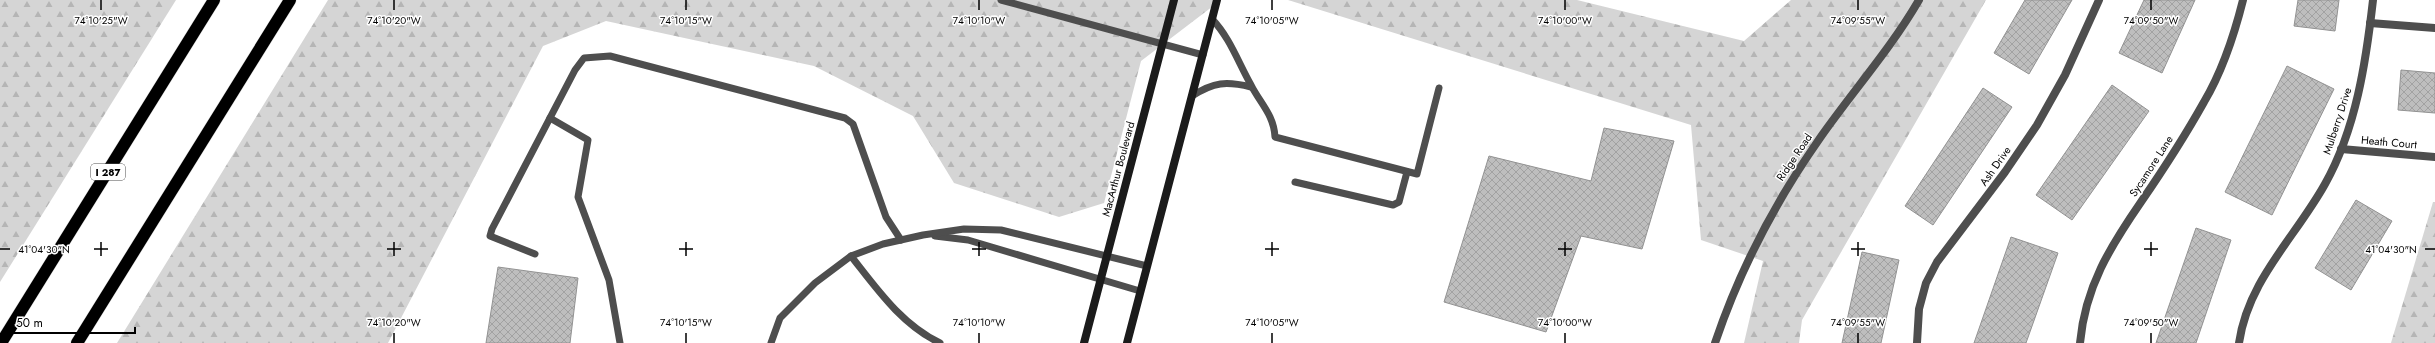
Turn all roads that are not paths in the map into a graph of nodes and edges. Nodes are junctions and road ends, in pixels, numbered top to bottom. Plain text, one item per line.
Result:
1 (214, 0) edge
2 (290, 0) edge
3 (1001, 0) edge
4 (1174, 0) edge
5 (1217, 0) edge
6 (1919, 0) edge
7 (2099, 0) edge
8 (2243, 0) edge
9 (2373, 0) edge
10 (1212, 20) junction
11 (2370, 23) junction
12 (2435, 28) edge
13 (1162, 44) junction
14 (1203, 55) junction
15 (1252, 87) junction
16 (1439, 88) dead end
17 (1192, 96) junction
18 (550, 118) junction
19 (2341, 149) junction
20 (2435, 157) edge
21 (1407, 172) junction
22 (1295, 182) dead end
23 (923, 235) junction
24 (901, 240) junction
25 (535, 254) dead end
26 (851, 256) junction
27 (1106, 256) junction
28 (1147, 266) junction
29 (1100, 278) junction
30 (1140, 291) junction
31 (1, 343) edge
32 (77, 343) edge
33 (620, 343) edge
34 (771, 343) edge
35 (940, 343) edge
36 (1084, 343) edge
37 (1126, 343) edge
38 (1715, 343) edge
39 (1917, 343) edge
40 (2080, 343) edge
41 (2239, 343) edge

1 - 31 highway, I 287
2 - 32 highway
3 - 13 lane
4 - 13 main road, MacArthur Boulevard
5 - 10 main road
6 - 38 street, Ridge Road
7 - 39 street, Ash Drive
8 - 40 street, Sycamore Lane
9 - 11 street, Mulberry Drive
10 - 14 main road
10 - 15 lane
11 - 12 street
11 - 19 street, Mulberry Drive
13 - 14 lane
13 - 27 main road, MacArthur Boulevard
14 - 17 main road
15 - 17 lane
15 - 21 lane
16 - 21 lane
17 - 28 main road
18 - 24 lane
18 - 25 lane
18 - 33 lane
19 - 20 street, Heath Court
19 - 41 street, Mulberry Drive
21 - 22 lane
23 - 24 lane
23 - 27 lane
23 - 29 lane
24 - 26 lane
26 - 34 lane
26 - 35 lane
27 - 28 lane
27 - 29 main road, MacArthur Boulevard
28 - 30 main road
29 - 30 lane
29 - 36 main road, MacArthur Boulevard
30 - 37 main road

